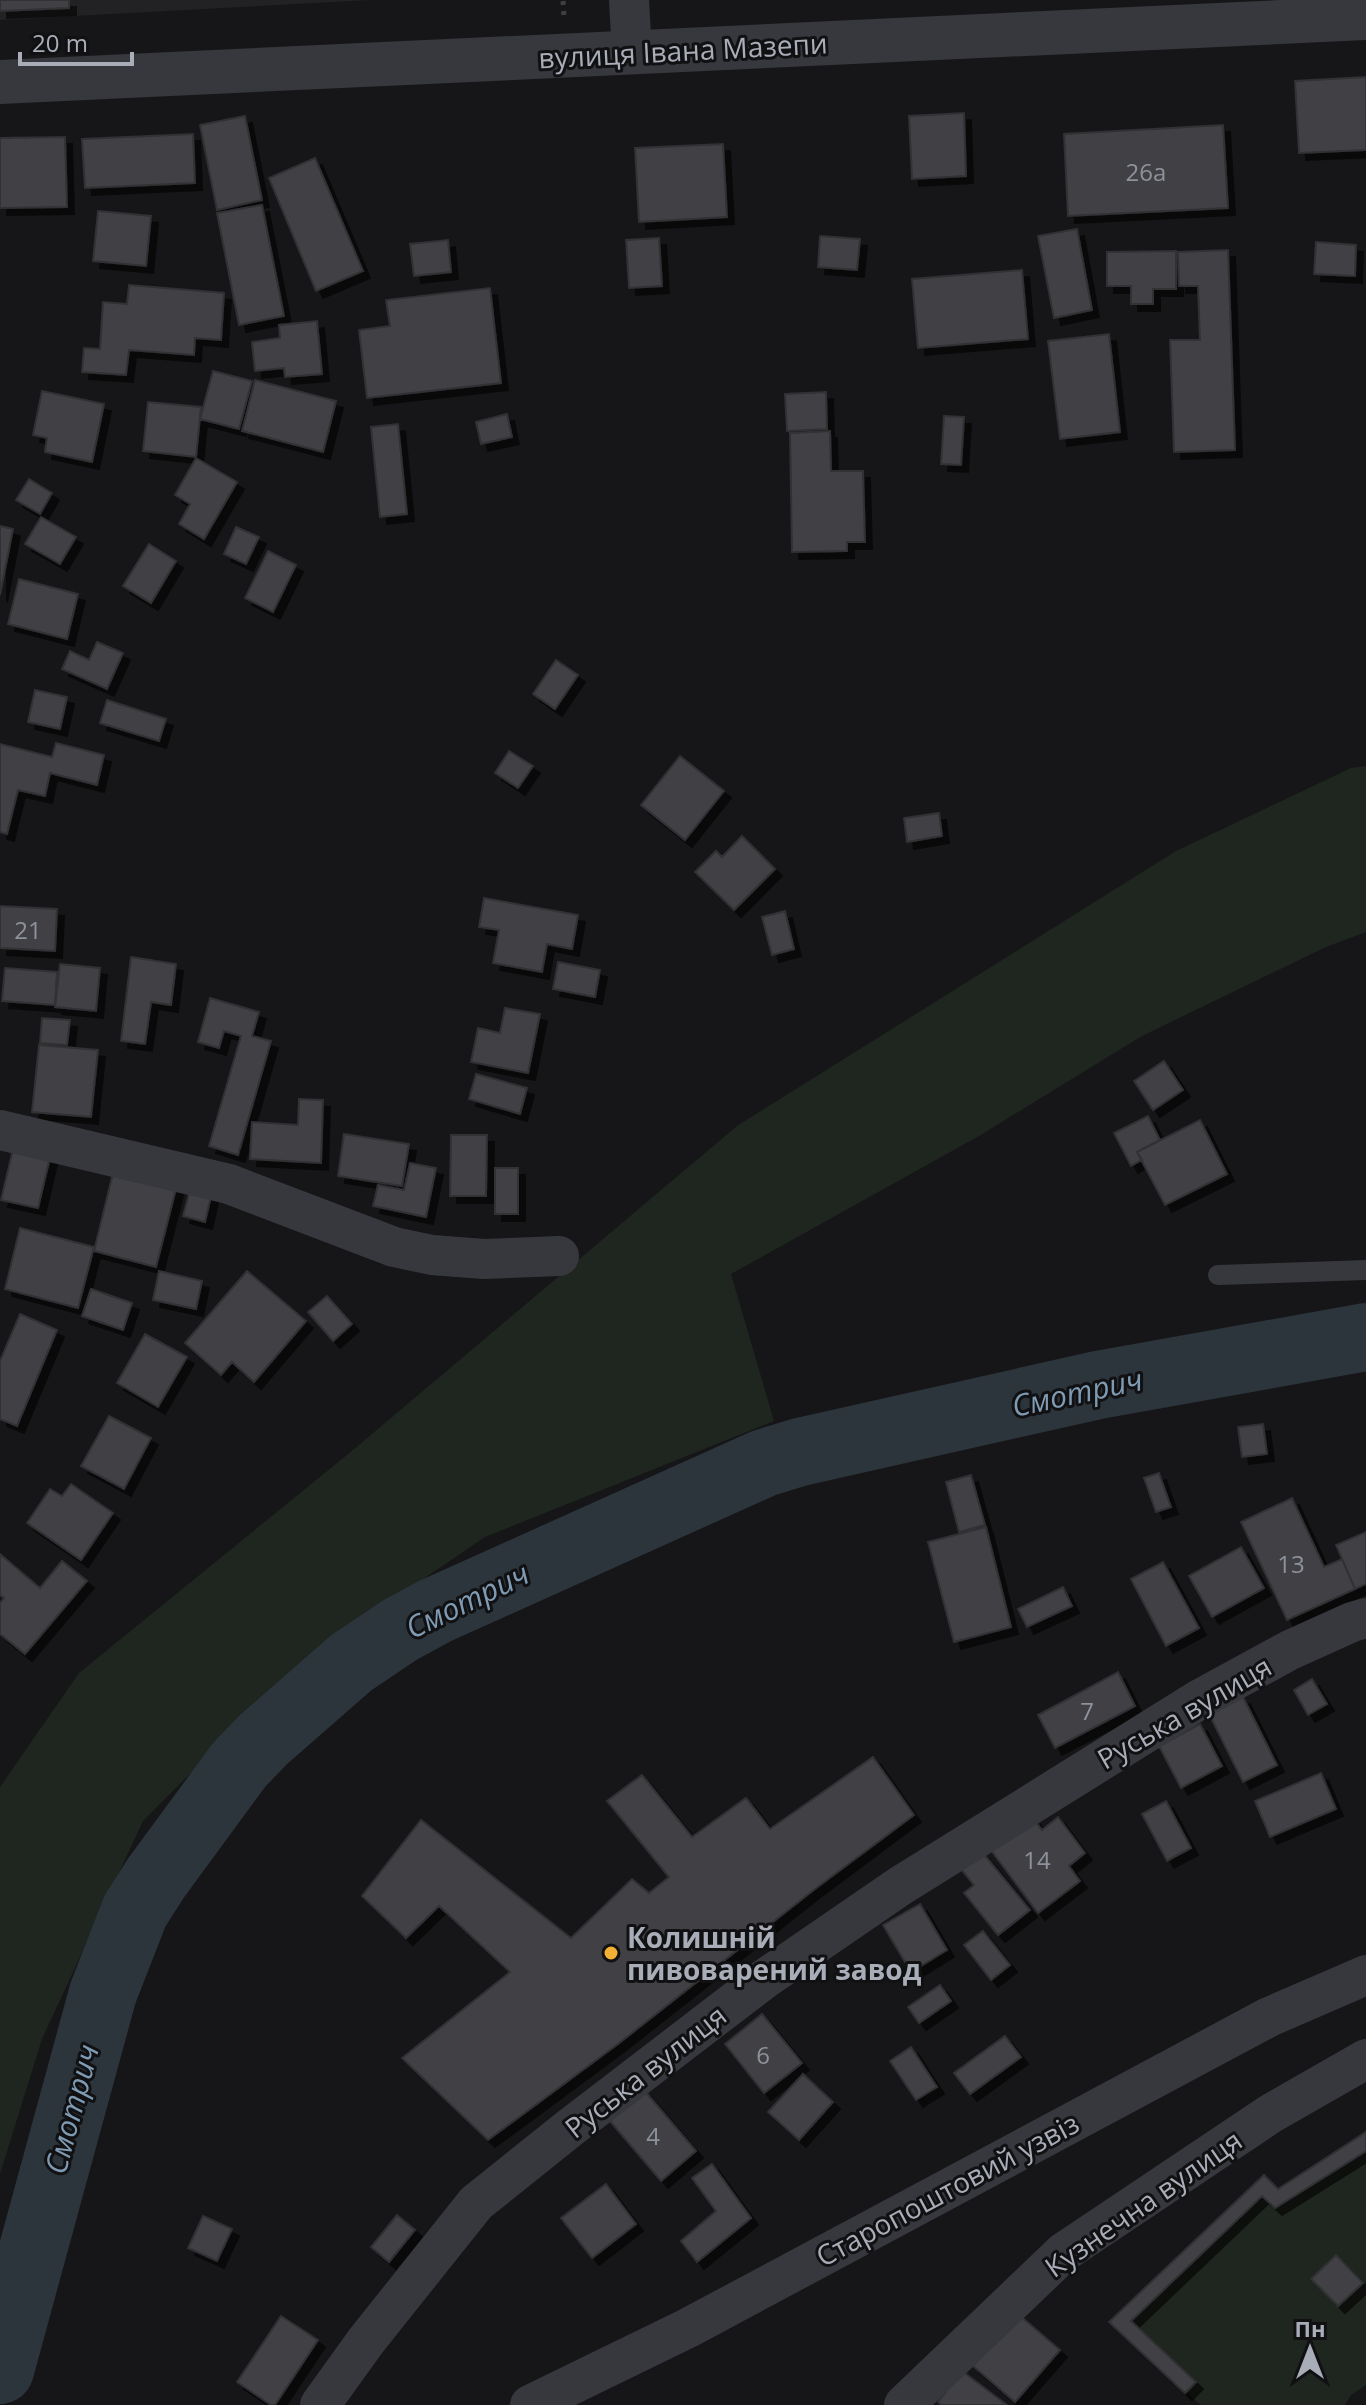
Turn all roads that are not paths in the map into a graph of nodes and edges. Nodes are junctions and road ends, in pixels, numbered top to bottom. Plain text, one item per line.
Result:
1 (629, 0) edge
2 (1366, 18) edge
3 (632, 53) junction
4 (0, 82) edge
5 (0, 1130) edge
6 (559, 1256) dead end
7 (1366, 1270) edge
8 (1218, 1275) dead end
9 (1366, 1618) edge
10 (1366, 1975) edge
11 (1366, 2059) edge
12 (320, 2405) edge
13 (530, 2405) edge
14 (904, 2405) edge

1 - 3 street
2 - 3 street, вулиця Івана Мазепи
3 - 4 street, вулиця Івана Мазепи
5 - 6 street
7 - 8 lane
9 - 12 street, Руська вулиця
10 - 13 street, Старопоштовий узвіз
11 - 14 street, Кузнечна вулиця

